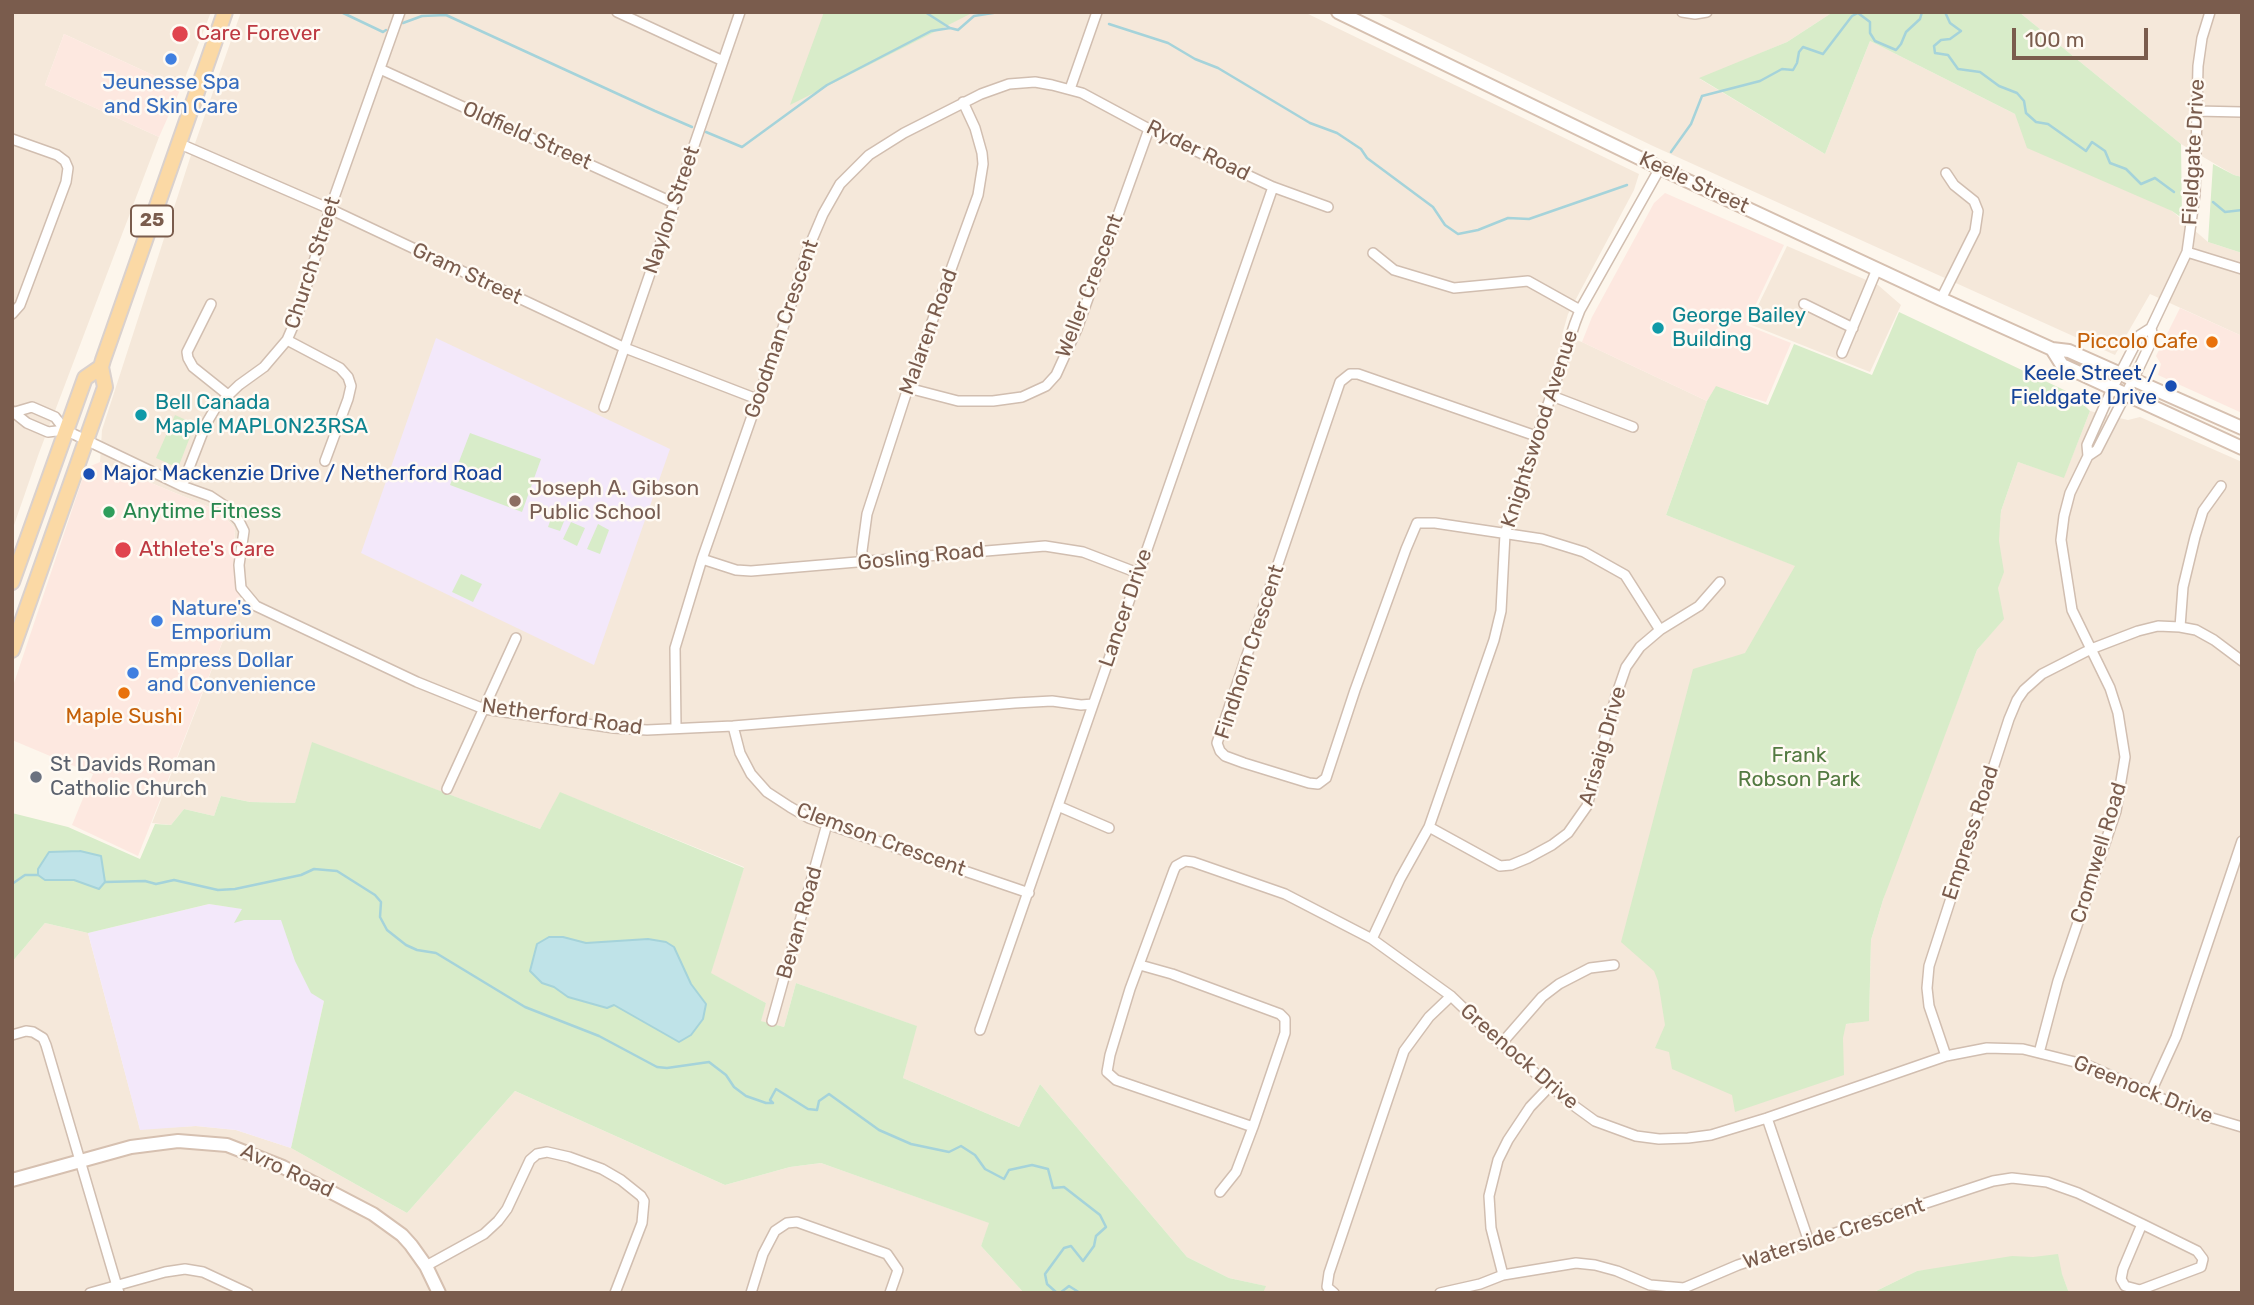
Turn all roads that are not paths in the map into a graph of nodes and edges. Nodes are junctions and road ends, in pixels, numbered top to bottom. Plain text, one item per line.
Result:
1 (225, 12) edge
2 (400, 12) edge
3 (617, 12) edge
4 (740, 12) edge
5 (1097, 12) edge
6 (1338, 12) edge
7 (1682, 12) edge
8 (1707, 12) edge
9 (2210, 12) edge
10 (723, 61) junction
11 (380, 69) junction
12 (1070, 89) junction
13 (963, 102) junction
14 (2196, 111) junction
15 (2242, 112) edge
16 (1149, 129) junction
17 (12, 139) edge
18 (178, 143) junction
19 (1660, 168) junction
20 (1946, 173) dead end
21 (1273, 187) junction
22 (674, 203) junction
23 (1328, 207) dead end
24 (330, 209) junction
25 (2187, 252) junction
26 (1373, 253) dead end
27 (1877, 269) junction
28 (2242, 270) edge
29 (1941, 299) junction
30 (211, 304) dead end
31 (1804, 304) dead end
32 (1580, 310) junction
33 (12, 314) edge
34 (1853, 328) junction
35 (2151, 328) junction
36 (286, 341) junction
37 (625, 348) junction
38 (2052, 349) junction
39 (1842, 353) dead end
40 (101, 367) junction
41 (2119, 374) junction
42 (2133, 380) junction
43 (908, 388) junction
44 (2112, 389) junction
45 (228, 395) junction
46 (2125, 395) junction
47 (1552, 396) junction
48 (757, 399) junction
49 (604, 407) dead end
50 (14, 411) edge
51 (1633, 427) dead end
52 (2242, 428) edge
53 (65, 430) junction
54 (1536, 436) junction
55 (85, 439) junction
56 (2242, 448) edge
57 (2088, 456) junction
58 (325, 461) dead end
59 (182, 486) junction
60 (2221, 486) dead end
61 (1505, 534) junction
62 (702, 559) junction
63 (863, 563) junction
64 (1138, 573) junction
65 (12, 582) edge
66 (1720, 582) dead end
67 (2180, 626) junction
68 (1660, 630) junction
69 (516, 638) dead end
70 (2091, 649) junction
71 (12, 650) edge
72 (2242, 662) edge
73 (1093, 704) junction
74 (484, 709) junction
75 (733, 726) junction
76 (676, 728) junction
77 (447, 789) dead end
78 (1058, 806) junction
79 (827, 824) junction
80 (1109, 828) dead end
81 (1429, 828) junction
82 (2242, 841) edge
83 (1029, 893) junction
84 (1372, 939) junction
85 (1140, 965) junction
86 (1614, 965) dead end
87 (1451, 996) junction
88 (772, 1021) dead end
89 (980, 1030) dead end
90 (12, 1035) edge
91 (1501, 1044) junction
92 (2039, 1053) junction
93 (1946, 1056) junction
94 (1550, 1086) junction
95 (2150, 1094) junction
96 (1767, 1118) junction
97 (1253, 1127) junction
98 (2242, 1127) edge
99 (81, 1161) junction
100 (12, 1180) edge
101 (1220, 1192) dead end
102 (2142, 1224) junction
103 (1810, 1242) junction
104 (426, 1266) junction
105 (1503, 1275) junction
106 (118, 1290) edge
107 (90, 1293) edge
108 (248, 1293) edge
109 (439, 1293) edge
110 (615, 1293) edge
111 (751, 1293) edge
112 (890, 1293) edge
113 (1334, 1293) edge
114 (1440, 1293) edge

1 - 18 main road, 25
2 - 11 street, Church Street
3 - 10 street
4 - 10 street, Naylon Street
5 - 12 street
6 - 19 main road, Keele Street
7 - 8 street
9 - 14 street, Fieldgate Drive
10 - 22 street, Naylon Street
11 - 22 street, Oldfield Street
11 - 24 street, Church Street
12 - 13 street, Goodman Crescent
12 - 16 street, Ryder Road
13 - 43 street, Malaren Road
13 - 48 street, Goodman Crescent
14 - 15 street
14 - 25 street, Fieldgate Drive
16 - 21 street, Ryder Road
16 - 43 street, Weller Crescent
17 - 33 street
18 - 24 street, Gram Street
18 - 40 main road, 25
19 - 27 main road, Keele Street
19 - 32 street, Knightswood Avenue
20 - 29 street
21 - 23 street, Ryder Road
21 - 64 street, Lancer Drive
22 - 37 street, Naylon Street
24 - 36 street, Church Street
24 - 37 street, Gram Street
25 - 28 street
25 - 35 street, Fieldgate Drive
26 - 32 street
27 - 29 main road, Keele Street
27 - 34 street
29 - 38 main road, Keele Street
30 - 45 street
31 - 34 street
32 - 47 street, Knightswood Avenue
34 - 39 street
35 - 41 street, Fieldgate Drive
35 - 42 street, Fieldgate Drive
36 - 45 street, Church Street
36 - 58 street
37 - 48 street, Gram Street
37 - 49 street, Naylon Street
38 - 41 main road, Keele Street
38 - 44 main road, Keele Street
40 - 53 main road, 25
40 - 55 main road, 25
41 - 42 main road, Keele Street
41 - 44 street, Fieldgate Drive
42 - 46 street, Fieldgate Drive
42 - 52 main road, Keele Street
43 - 63 street, Malaren Road
44 - 46 main road, Keele Street
44 - 57 street, Cromwell Road
45 - 59 street, Church Street
46 - 56 main road, Keele Street
46 - 57 street, Cromwell Road
47 - 51 street
47 - 54 street, Knightswood Avenue
48 - 62 street, Goodman Crescent
50 - 53 street
50 - 53 street
53 - 55 street, Netherford Road
53 - 65 main road, 25
54 - 61 street, Knightswood Avenue
54 - 61 street, Findhorn Crescent
55 - 59 street, Netherford Road
55 - 71 main road, 25
57 - 70 street, Cromwell Road
59 - 74 street, Netherford Road
60 - 67 street
61 - 68 street
61 - 81 street, Knightswood Avenue
62 - 63 street, Gosling Road
62 - 76 street, Goodman Crescent
63 - 64 street, Gosling Road
64 - 73 street, Lancer Drive
66 - 68 street, Arisaig Drive
67 - 70 street, Empress Road
67 - 72 street
68 - 81 street, Arisaig Drive
69 - 74 street
70 - 92 street, Cromwell Road
70 - 93 street, Empress Road
73 - 75 street, Netherford Road
73 - 78 street, Lancer Drive
74 - 76 street, Netherford Road
74 - 77 street
75 - 76 street, Netherford Road
75 - 79 street, Clemson Crescent
78 - 80 street
78 - 83 street, Lancer Drive
79 - 83 street, Clemson Crescent
79 - 88 street, Bevan Road
81 - 84 street, Knightswood Avenue
82 - 95 street
83 - 89 street, Lancer Drive
84 - 85 street, Greenock Drive
84 - 87 street, Greenock Drive
85 - 97 street
85 - 97 street, Greenock Drive
86 - 91 street
87 - 91 street, Greenock Drive
87 - 113 street
90 - 99 street
91 - 94 street, Greenock Drive
92 - 93 street, Greenock Drive
92 - 95 street, Greenock Drive
93 - 96 street, Greenock Drive
94 - 96 street, Greenock Drive
94 - 105 street
95 - 98 street, Greenock Drive
96 - 103 street
97 - 101 street
99 - 100 main road, Avro Road
99 - 104 main road, Avro Road
99 - 106 street
102 - 102 street, Waterside Crescent
102 - 103 street, Waterside Crescent
103 - 105 street, Waterside Crescent
104 - 109 main road, Avro Road
104 - 110 street
105 - 114 street, Waterside Crescent
106 - 107 street
106 - 108 street
111 - 112 street

